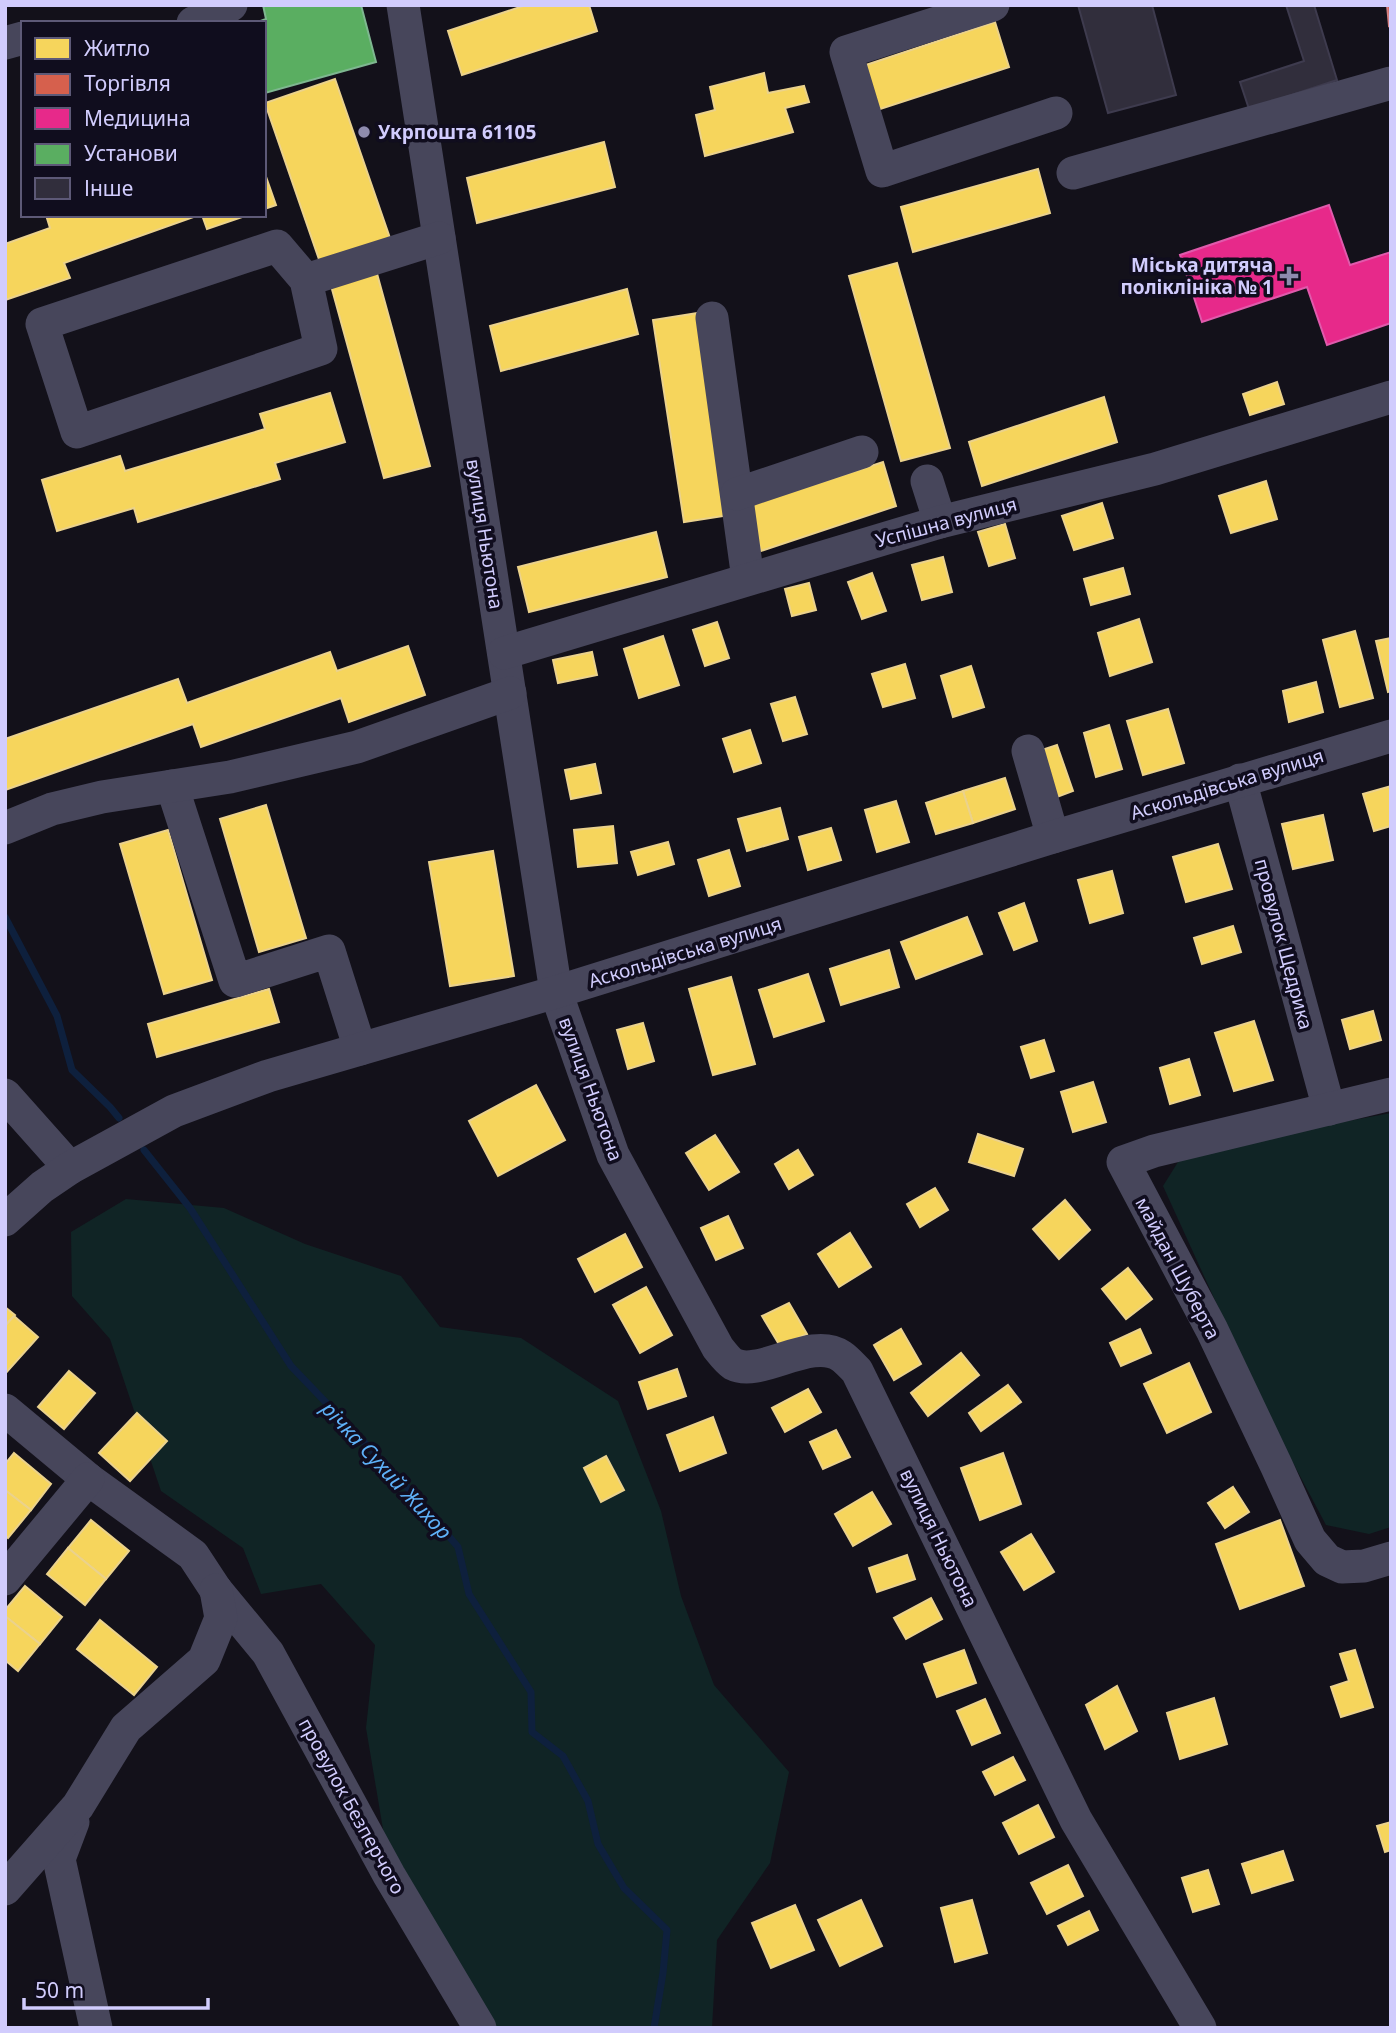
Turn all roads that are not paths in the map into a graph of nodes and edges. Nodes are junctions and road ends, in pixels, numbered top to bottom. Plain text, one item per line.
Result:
1 (231, 5) edge
2 (403, 5) edge
3 (993, 5) edge
4 (197, 21) edge
5 (1391, 83) edge
6 (1056, 113) dead end
7 (1073, 173) dead end
8 (439, 238) junction
9 (306, 280) junction
10 (712, 318) dead end
11 (1391, 397) edge
12 (862, 452) dead end
13 (927, 481) dead end
14 (737, 494) junction
15 (940, 522) junction
16 (748, 579) junction
17 (504, 653) junction
18 (510, 694) junction
19 (1391, 736) edge
20 (1028, 751) dead end
21 (1240, 780) junction
22 (172, 786) junction
23 (5, 828) edge
24 (1053, 837) junction
25 (556, 992) junction
26 (359, 1049) junction
27 (1391, 1094) edge
28 (5, 1095) edge
29 (1329, 1109) junction
30 (70, 1168) junction
31 (5, 1220) edge
32 (5, 1410) edge
33 (88, 1479) junction
34 (1391, 1558) edge
35 (5, 1579) edge
36 (216, 1591) junction
37 (78, 1806) junction
38 (5, 1889) edge
39 (96, 2028) edge
40 (480, 2028) edge
41 (1200, 2028) edge

1 - 4 street
2 - 8 street, вулиця Ньютона
3 - 6 street
5 - 7 street
8 - 9 street
8 - 17 street, вулиця Ньютона
9 - 9 street
10 - 14 street
11 - 15 street, Успішна вулиця
12 - 14 street
13 - 15 street
14 - 16 street
15 - 16 street, Успішна вулиця
16 - 17 street, Успішна вулиця
17 - 18 street, вулиця Ньютона
18 - 22 street
18 - 25 street, вулиця Ньютона
19 - 21 street, Аскольдівська вулиця
20 - 24 street
21 - 24 street, Аскольдівська вулиця
21 - 29 street, провулок Щедрика
22 - 23 street
22 - 26 street
24 - 25 street, Аскольдівська вулиця
25 - 26 street, Аскольдівська вулиця
25 - 41 street, вулиця Ньютона
26 - 30 street, Аскольдівська вулиця
27 - 29 street, майдан Шуберта
28 - 30 street
29 - 34 street, майдан Шуберта
30 - 31 street, Аскольдівська вулиця
32 - 33 street, провулок Безперчого
33 - 35 street
33 - 36 street, провулок Безперчого
36 - 37 street
36 - 40 street, провулок Безперчого
37 - 38 street
37 - 39 street

